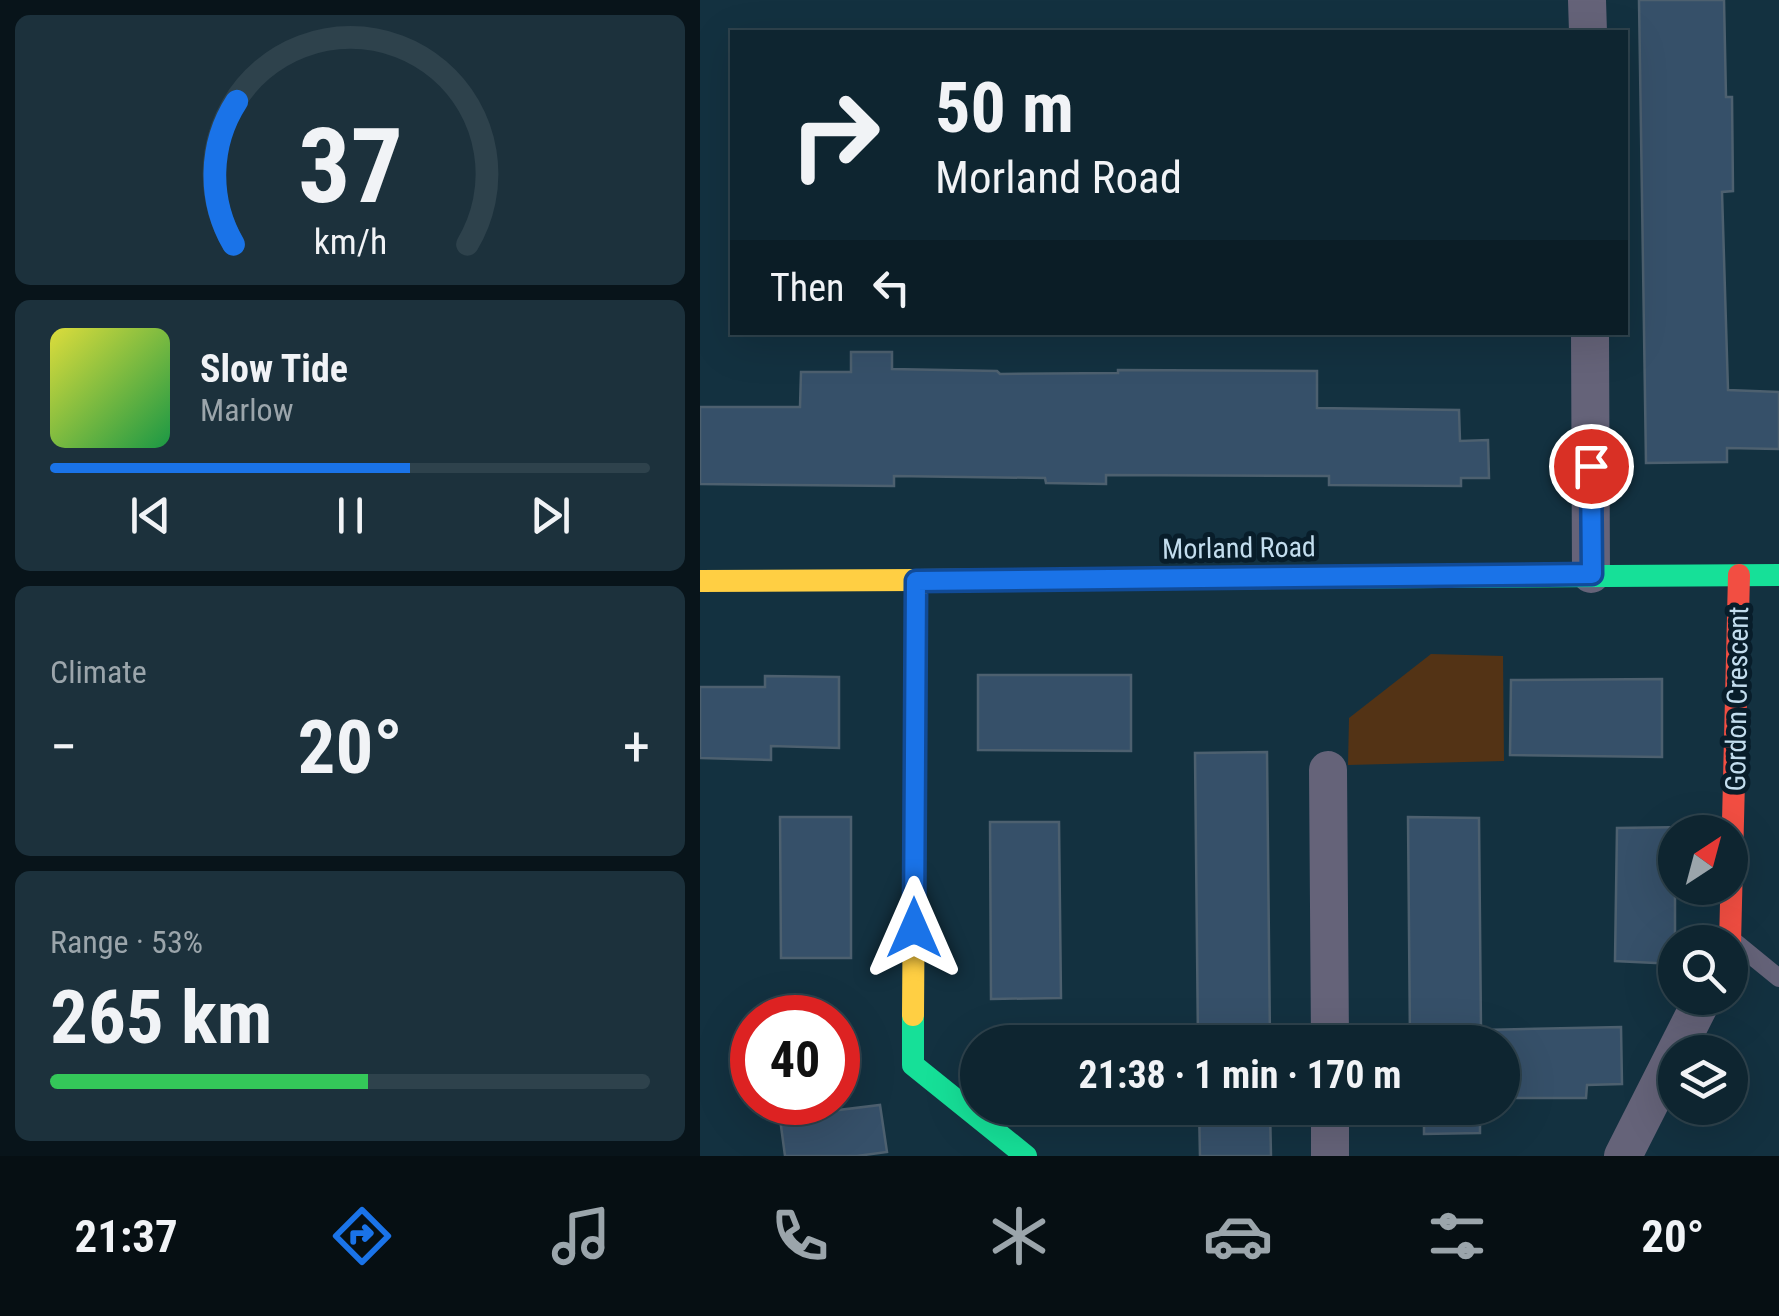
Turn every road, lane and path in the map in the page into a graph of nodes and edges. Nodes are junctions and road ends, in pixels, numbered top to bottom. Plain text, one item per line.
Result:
1 (1588, 0) edge
2 (1588, 30) edge
3 (1590, 335) edge
4 (1592, 574) junction
5 (1779, 574) edge
6 (1739, 575) junction
7 (700, 580) edge
8 (916, 581) junction
9 (1328, 770) dead end
10 (1731, 925) edge
11 (1748, 955) edge
12 (1779, 978) edge
13 (1694, 1015) edge
14 (1330, 1025) edge
15 (1330, 1125) edge
16 (1026, 1156) edge
17 (1330, 1156) edge
18 (1623, 1156) edge

1 - 2 street
3 - 4 street
4 - 6 main road, Morland Road
4 - 8 main road, Morland Road
5 - 6 main road, Morland Road
6 - 10 main road, Gordon Crescent
7 - 8 main road, Morland Road
8 - 16 main road
9 - 14 street
11 - 12 lane
13 - 18 street
15 - 17 street

